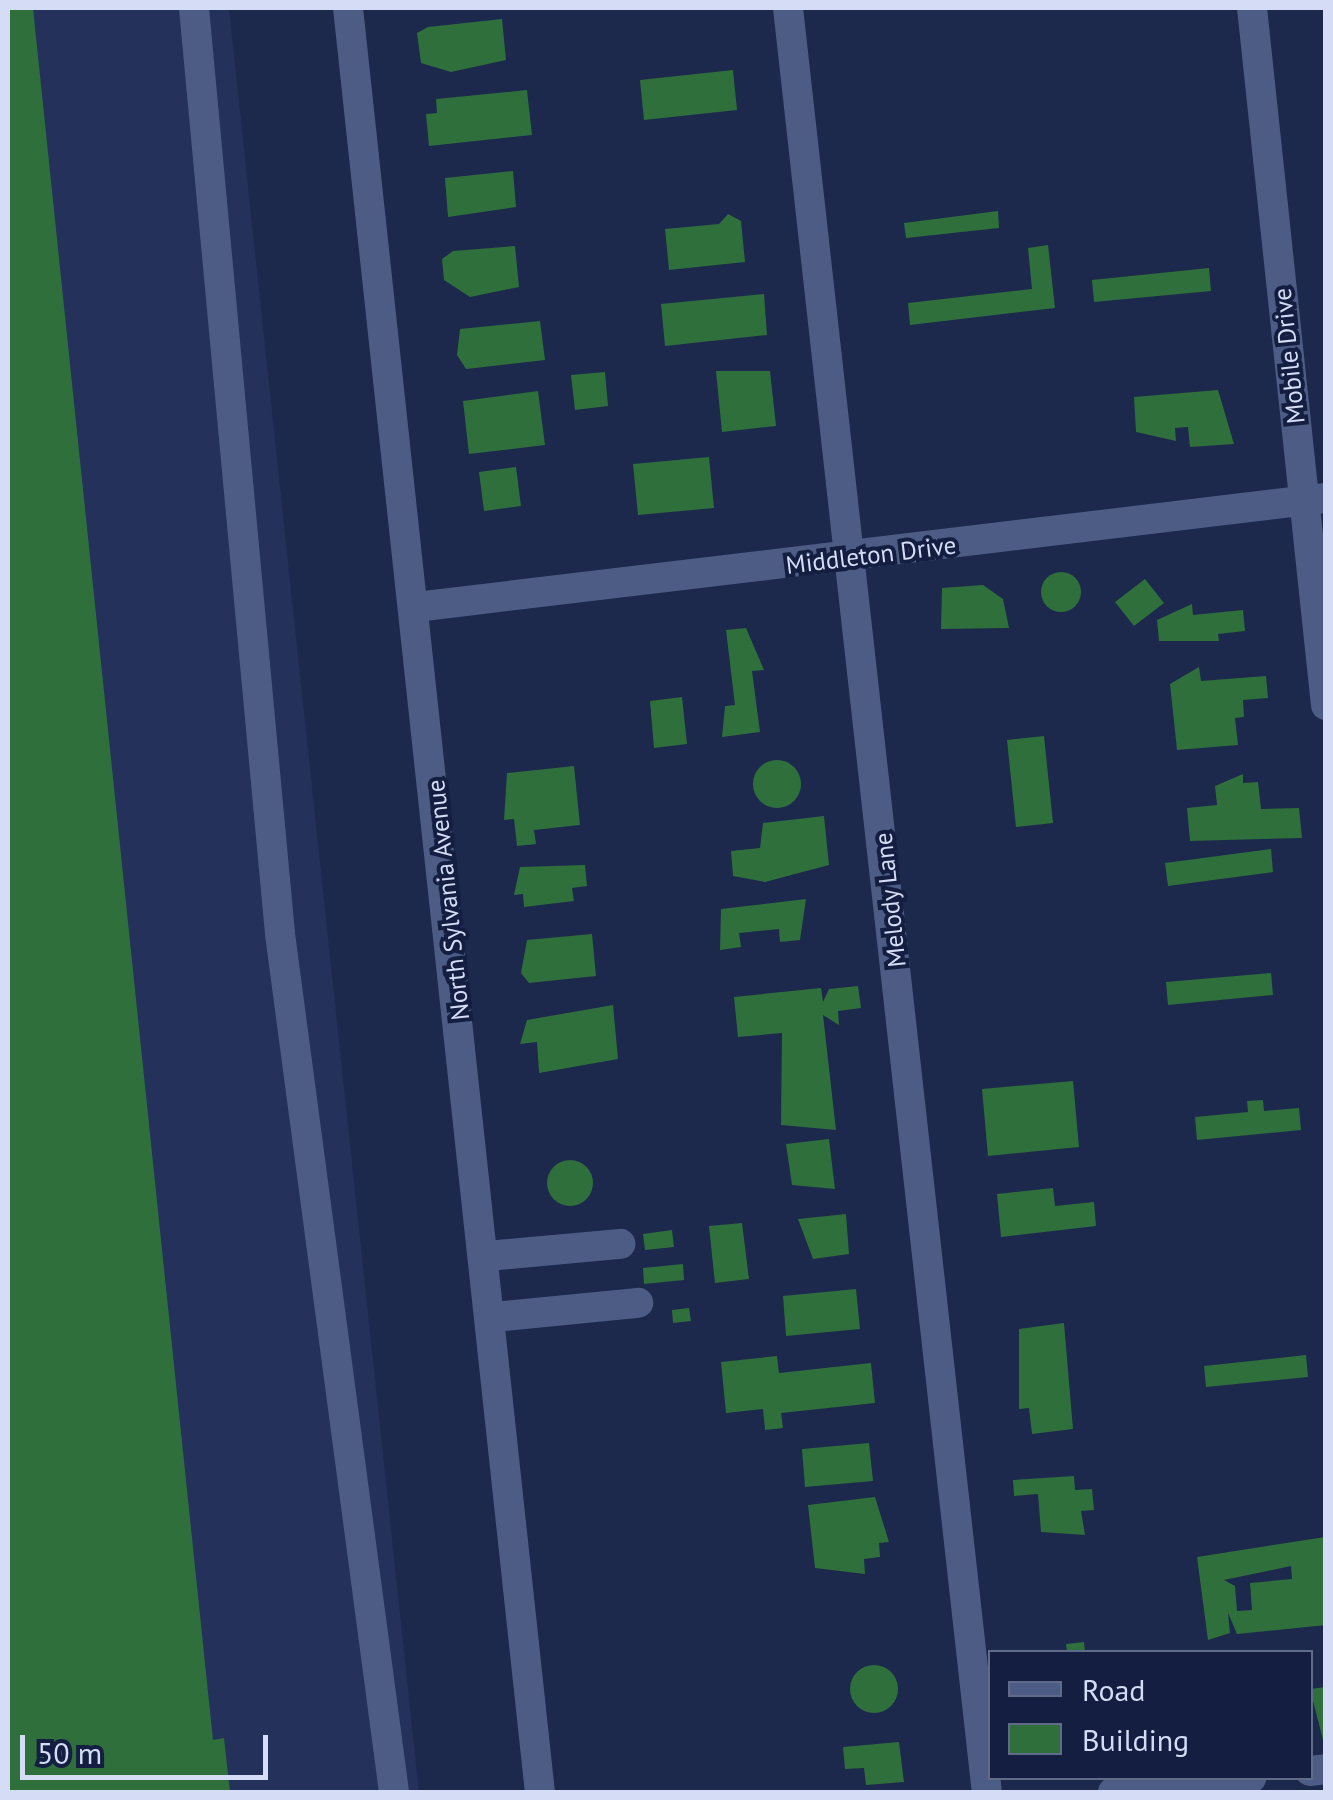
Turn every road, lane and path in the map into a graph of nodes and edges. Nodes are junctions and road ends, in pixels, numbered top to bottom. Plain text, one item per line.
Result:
1 (194, 8) edge
2 (348, 8) edge
3 (788, 8) edge
4 (1252, 8) edge
5 (1314, 500) edge
6 (855, 557) junction
7 (416, 607) junction
8 (1326, 705) edge
9 (620, 1244) dead end
10 (487, 1256) junction
11 (638, 1302) dead end
12 (494, 1317) junction
13 (1231, 1780) edge
14 (394, 1792) edge
15 (540, 1792) edge
16 (987, 1792) edge
17 (1113, 1792) edge

1 - 14 street
2 - 7 street, North Sylvania Avenue
3 - 6 street, Melody Lane
4 - 5 street, Mobile Drive
5 - 6 street, Middleton Drive
5 - 8 street, Mobile Drive
6 - 7 street, Middleton Drive
6 - 16 street, Melody Lane
7 - 10 street, North Sylvania Avenue
9 - 10 street
10 - 12 street, North Sylvania Avenue
11 - 12 street
12 - 15 street, North Sylvania Avenue
13 - 17 street

